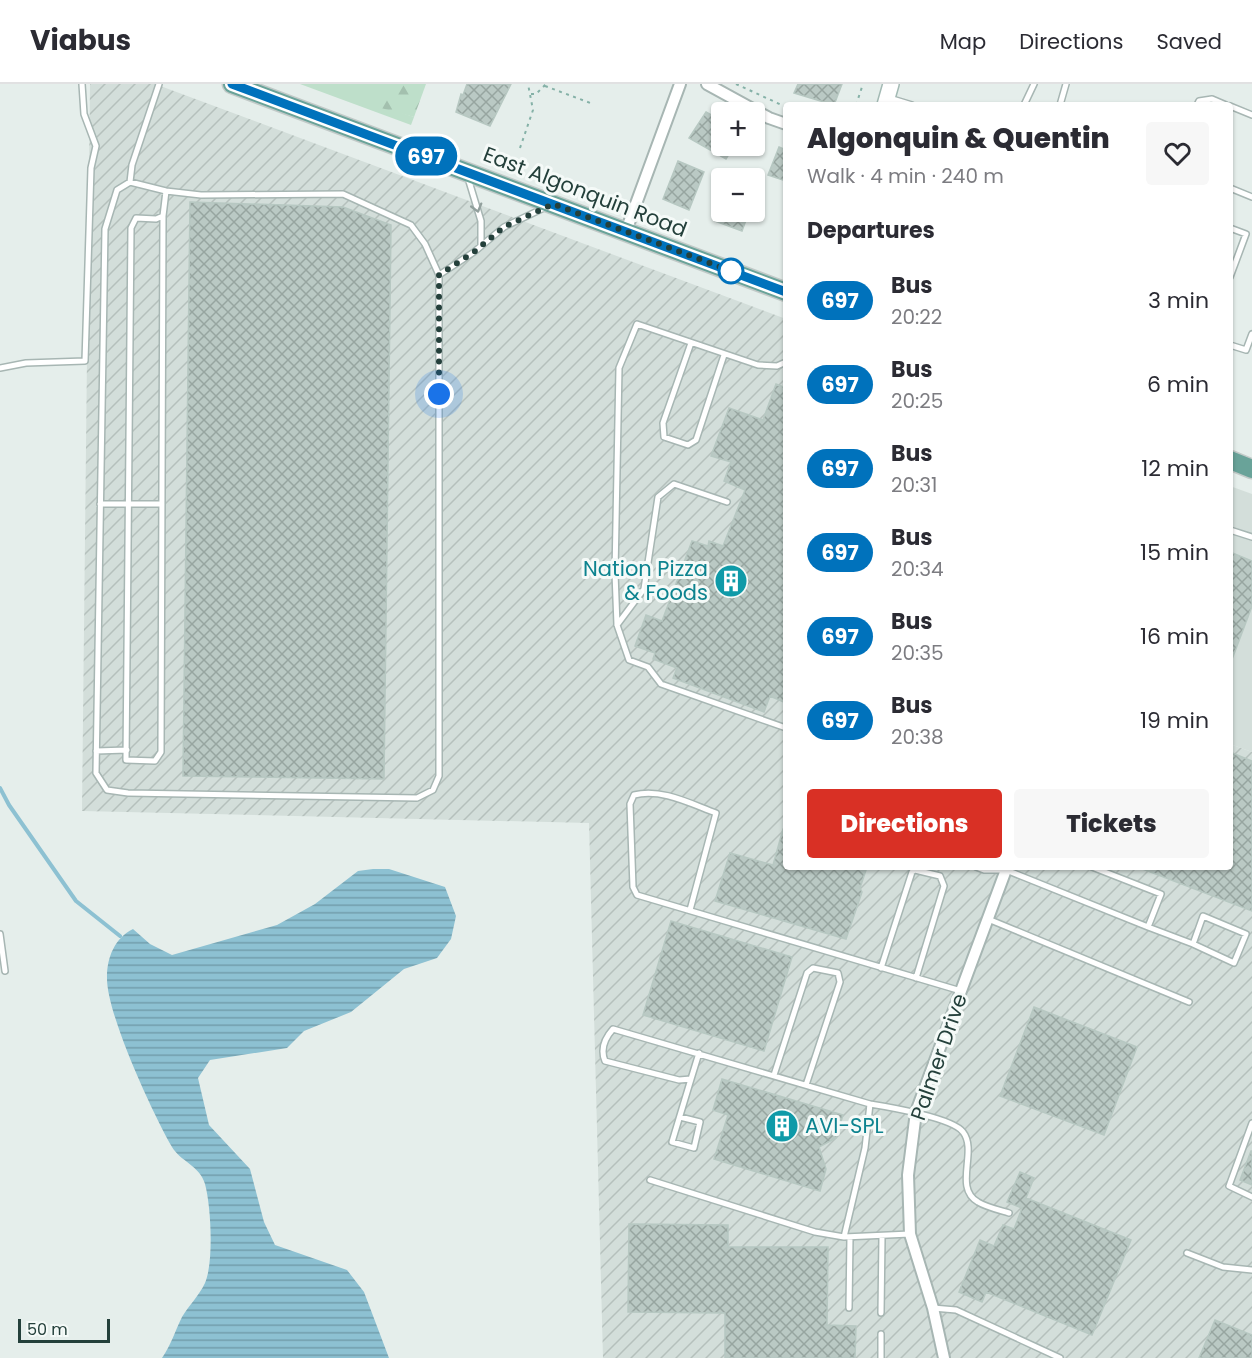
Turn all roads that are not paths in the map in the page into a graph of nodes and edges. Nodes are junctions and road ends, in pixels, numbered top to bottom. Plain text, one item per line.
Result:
1 (82, 84) edge
2 (159, 84) edge
3 (232, 84) edge
4 (680, 84) edge
5 (707, 84) edge
6 (1034, 84) edge
7 (1066, 84) edge
8 (888, 95) edge
9 (905, 102) edge
10 (1025, 102) edge
11 (1061, 102) edge
12 (1198, 102) edge
13 (1219, 102) edge
14 (1233, 108) edge
15 (1252, 115) edge
16 (783, 123) edge
17 (467, 171) junction
18 (130, 182) junction
19 (1233, 189) edge
20 (166, 191) junction
21 (1252, 196) edge
22 (553, 204) junction
23 (163, 216) junction
24 (1233, 229) edge
25 (626, 231) junction
26 (1249, 235) edge
27 (481, 246) junction
28 (1233, 270) edge
29 (439, 275) junction
30 (783, 291) edge
31 (1252, 334) edge
32 (691, 343) junction
33 (1233, 346) edge
34 (1249, 351) edge
35 (724, 355) junction
36 (783, 363) edge
37 (0, 368) edge
38 (1233, 461) edge
39 (1252, 469) edge
40 (727, 502) dead end
41 (100, 504) junction
42 (129, 504) junction
43 (162, 504) junction
44 (1233, 531) edge
45 (1252, 537) edge
46 (617, 625) junction
47 (783, 727) edge
48 (127, 750) junction
49 (96, 751) junction
50 (1007, 870) edge
51 (1009, 870) edge
52 (1100, 870) edge
53 (690, 910) junction
54 (988, 919) junction
55 (1148, 927) junction
56 (0, 934) edge
57 (1193, 944) junction
58 (881, 968) junction
59 (5, 971) dead end
60 (916, 978) junction
61 (961, 991) junction
62 (1189, 1002) dead end
63 (699, 1053) junction
64 (774, 1075) junction
65 (691, 1079) junction
66 (806, 1085) junction
67 (870, 1104) junction
68 (916, 1112) junction
69 (680, 1117) junction
70 (1252, 1123) edge
71 (650, 1180) dead end
72 (1252, 1197) edge
73 (1009, 1213) dead end
74 (910, 1234) junction
75 (847, 1237) junction
76 (882, 1237) junction
77 (1188, 1253) dead end
78 (1252, 1270) edge
79 (849, 1308) dead end
80 (933, 1308) junction
81 (881, 1313) dead end
82 (881, 1334) dead end
83 (882, 1358) edge
84 (944, 1358) edge
85 (1060, 1358) edge

1 - 37 lane
2 - 18 lane
3 - 17 main road, East Algonquin Road
4 - 25 street
5 - 16 street
6 - 10 lane
7 - 11 lane
8 - 9 lane
12 - 13 lane
14 - 15 lane
17 - 22 main road, East Algonquin Road
17 -> 27 lane
18 - 20 lane
18 - 41 lane
19 - 21 lane
20 - 23 lane
20 - 29 lane
22 - 25 main road, East Algonquin Road
22 - 27 lane
23 - 42 lane
23 - 43 lane
24 - 26 lane
25 - 30 main road, East Algonquin Road
26 - 28 lane
27 - 29 lane
29 - 49 lane
31 - 34 lane
32 - 35 lane
32 - 35 lane
32 - 46 lane
33 - 34 lane
35 - 36 lane
38 - 39 main road
40 - 46 lane
41 - 42 lane
41 - 49 lane
42 - 43 lane
42 - 48 lane
43 - 48 lane
44 - 45 lane
46 - 47 lane
48 - 49 lane
50 - 54 street, Palmer Drive
51 - 55 lane
52 - 55 lane
53 - 53 lane
53 - 58 lane
54 - 61 street, Palmer Drive
54 - 62 lane
55 - 57 lane
56 - 59 lane
57 - 57 lane
58 - 60 lane
58 - 60 lane
60 - 61 lane
61 - 68 street, Palmer Drive
63 - 64 lane
63 - 65 lane
63 - 65 lane
64 - 66 lane
64 - 66 lane
65 - 69 lane
66 - 67 lane
67 - 68 lane
67 - 75 lane
68 - 73 lane
68 - 74 street, Palmer Drive
69 - 69 lane
70 - 72 lane
71 - 75 lane
74 - 76 lane
74 - 80 street, Palmer Drive
75 - 76 lane
75 - 79 lane
76 - 81 lane
77 - 78 lane
80 - 84 street, Palmer Drive
80 - 85 lane
82 - 83 lane

